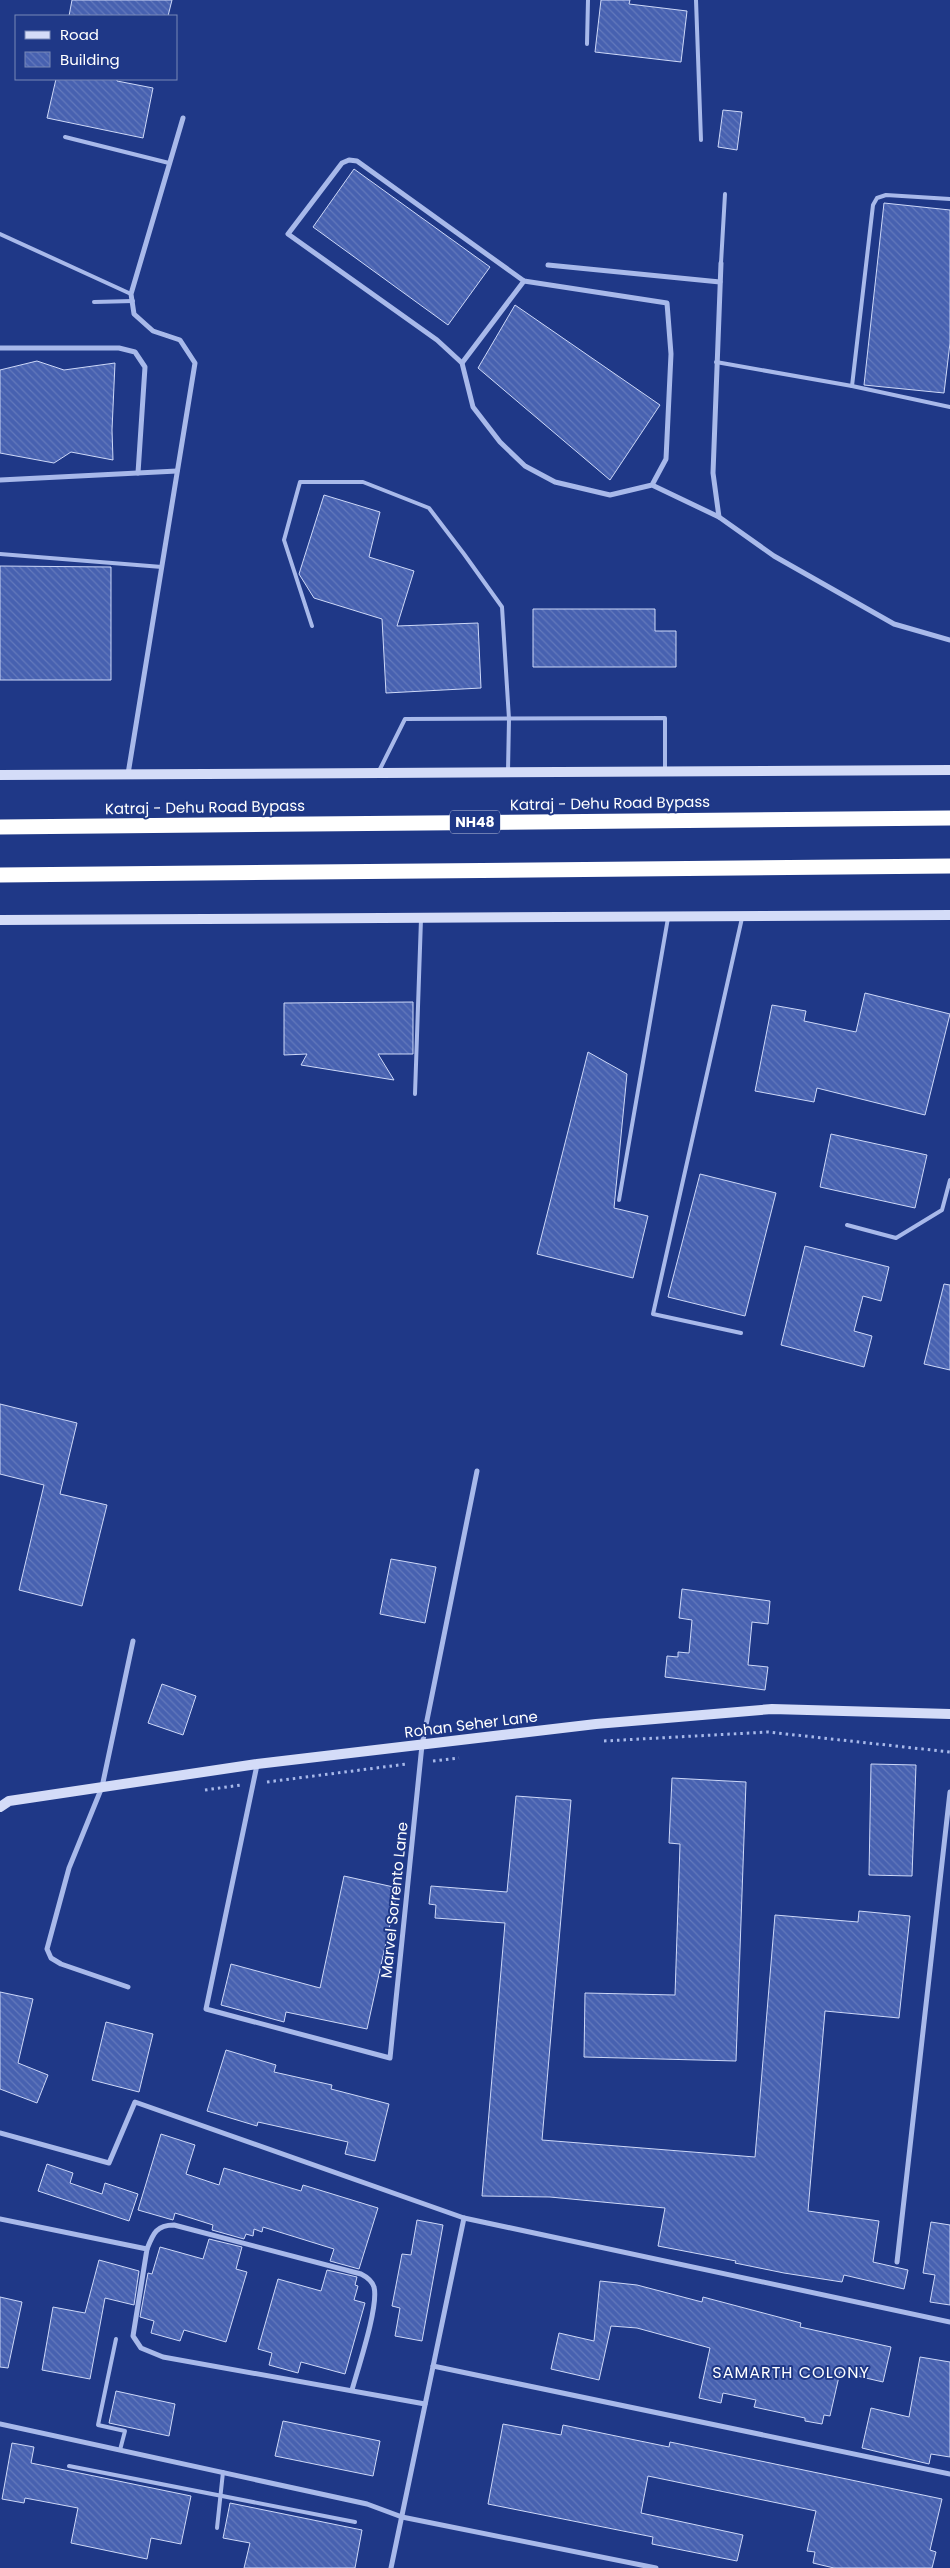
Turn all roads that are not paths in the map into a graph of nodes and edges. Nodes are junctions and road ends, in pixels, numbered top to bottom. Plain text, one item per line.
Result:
1 (588, 0) edge
2 (696, 0) edge
3 (587, 44) dead end
4 (182, 118) dead end
5 (65, 137) dead end
6 (701, 140) dead end
7 (169, 162) junction
8 (725, 194) dead end
9 (950, 199) edge
10 (0, 234) edge
11 (721, 263) joint
12 (548, 266) dead end
13 (524, 281) junction
14 (720, 282) junction
15 (132, 294) junction
16 (132, 301) junction
17 (94, 302) dead end
18 (0, 348) edge
19 (716, 362) junction
20 (462, 363) junction
21 (852, 386) junction
22 (950, 407) edge
23 (177, 471) junction
24 (138, 473) junction
25 (0, 480) edge
26 (652, 485) junction
27 (719, 517) junction
28 (0, 554) edge
29 (162, 567) junction
30 (312, 626) dead end
31 (950, 640) edge
32 (509, 719) junction
33 (950, 770) edge
34 (665, 771) junction
35 (379, 772) junction
36 (508, 772) junction
37 (128, 774) junction
38 (0, 775) edge
39 (950, 818) edge
40 (0, 827) edge
41 (950, 866) edge
42 (0, 875) edge
43 (743, 915) junction
44 (950, 915) edge
45 (668, 916) junction
46 (421, 917) junction
47 (0, 920) edge
48 (415, 1094) dead end
49 (950, 1180) edge
50 (619, 1200) dead end
51 (847, 1225) dead end
52 (741, 1333) dead end
53 (477, 1471) dead end
54 (133, 1641) dead end
55 (950, 1714) edge
56 (422, 1745) junction
57 (257, 1764) junction
58 (102, 1787) junction
59 (950, 1792) edge
60 (0, 1807) edge
61 (128, 1986) dead end
62 (0, 2132) edge
63 (464, 2218) junction
64 (0, 2219) edge
65 (147, 2249) junction
66 (896, 2262) dead end
67 (950, 2322) edge
68 (116, 2340) dead end
69 (433, 2366) junction
70 (352, 2390) junction
71 (425, 2404) junction
72 (0, 2424) edge
73 (120, 2450) junction
74 (69, 2466) dead end
75 (223, 2472) junction
76 (950, 2474) edge
77 (220, 2496) junction
78 (402, 2517) junction
79 (356, 2522) dead end
80 (217, 2528) dead end
81 (391, 2568) edge
82 (656, 2568) edge

1 - 3 lane
2 - 6 lane
4 - 7 street
5 - 7 lane
7 - 15 street
8 - 11 lane
9 - 21 lane
10 - 15 lane
11 - 14 street
12 - 14 street
13 - 20 street
13 - 20 street
13 - 26 street
14 - 19 street
15 - 16 street
16 - 17 lane
16 - 23 street
18 - 24 street
19 - 21 lane
19 - 27 street
20 - 26 street
21 - 22 lane
23 - 24 street
23 - 29 street
24 - 25 street
26 - 27 street
27 - 31 street
28 - 29 lane
29 - 37 street
30 - 32 lane
32 - 34 lane
32 - 35 lane
32 - 36 lane
33 - 34 street
34 - 36 street
35 - 36 street
35 - 37 street
37 - 38 street
39 - 40 highway, Katraj - Dehu Road Bypass / NH48
41 - 42 highway
43 - 44 street
43 - 45 street
43 - 52 lane
45 - 46 street
45 - 50 lane
46 - 47 street
46 - 48 lane
49 - 51 lane
53 - 56 street, Marvel Sorrento Lane
54 - 58 street
55 - 56 street, Rohan Seher Lane
56 - 57 street, Rohan Seher Lane
56 - 57 street, Marvel Sorrento Lane
57 - 58 street, Rohan Seher Lane
58 - 60 street, Rohan Seher Lane
58 - 61 street
59 - 66 street
62 - 63 street
63 - 67 street
63 - 69 street
64 - 65 street
65 - 70 street
65 - 70 street
68 - 73 lane
69 - 71 street
69 - 76 street
70 - 71 street
71 - 78 street
72 - 73 street
73 - 75 street
74 - 77 lane
75 - 77 lane
75 - 78 street
77 - 79 lane
77 - 80 lane
78 - 81 street
78 - 82 street

